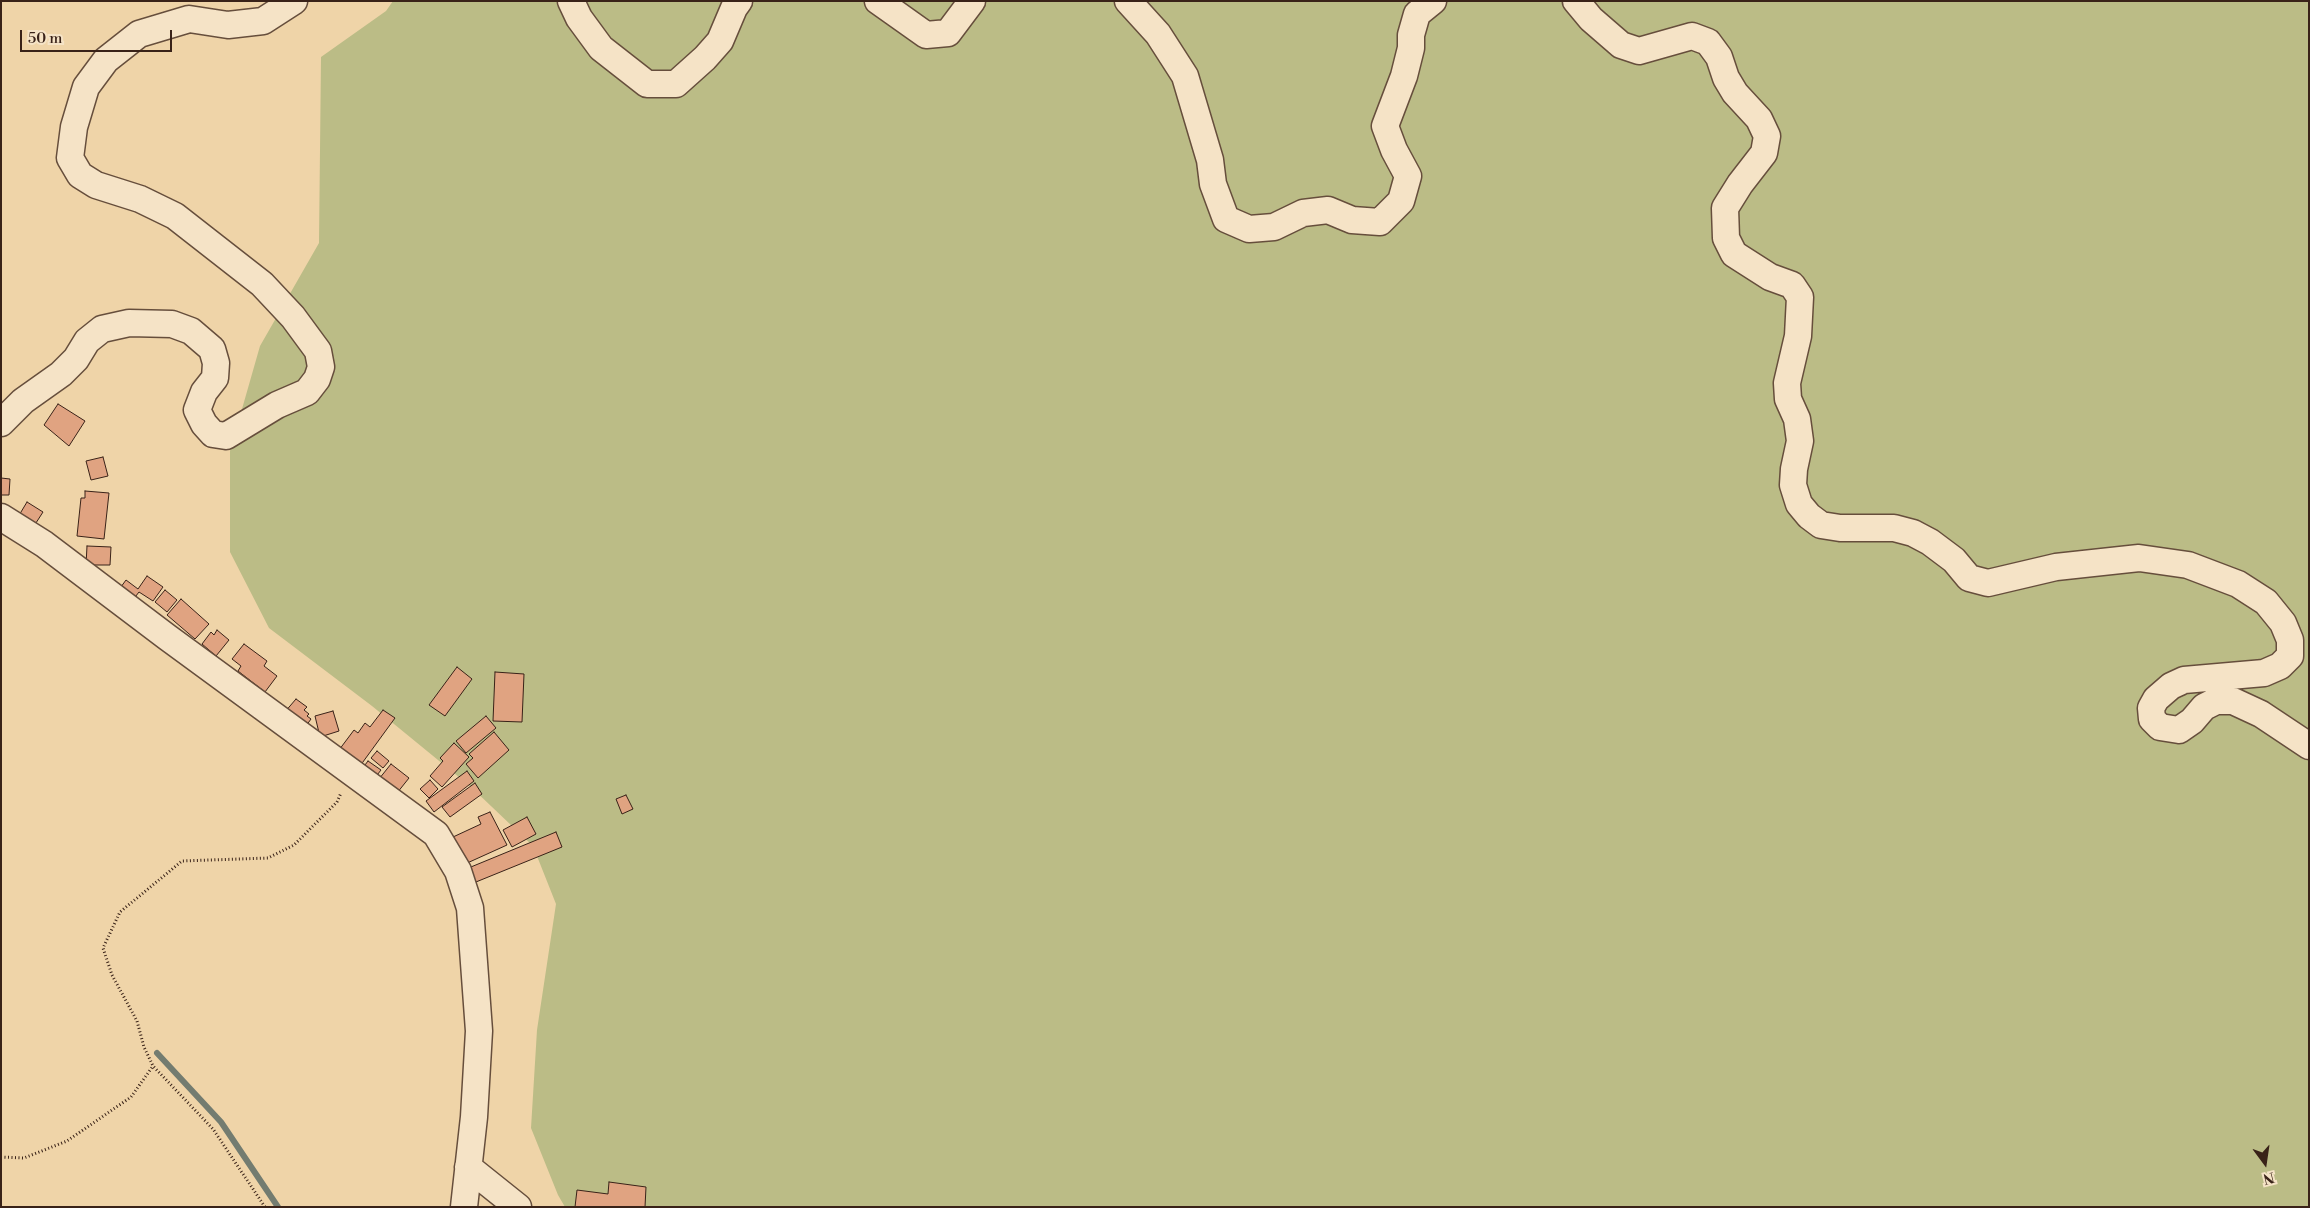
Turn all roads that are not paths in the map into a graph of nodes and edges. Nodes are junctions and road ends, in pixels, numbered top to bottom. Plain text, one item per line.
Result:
1 (294, 1) edge
2 (570, 1) edge
3 (739, 1) edge
4 (878, 1) edge
5 (972, 1) edge
6 (1128, 1) edge
7 (1433, 1) edge
8 (1576, 1) edge
9 (1, 423) edge
10 (1, 517) edge
11 (2309, 746) edge
12 (468, 1167) junction
13 (464, 1207) edge
14 (518, 1207) edge

1 - 9 street
2 - 3 street
4 - 5 street
6 - 7 street
8 - 11 street
10 - 12 street
12 - 13 street
12 - 14 street

